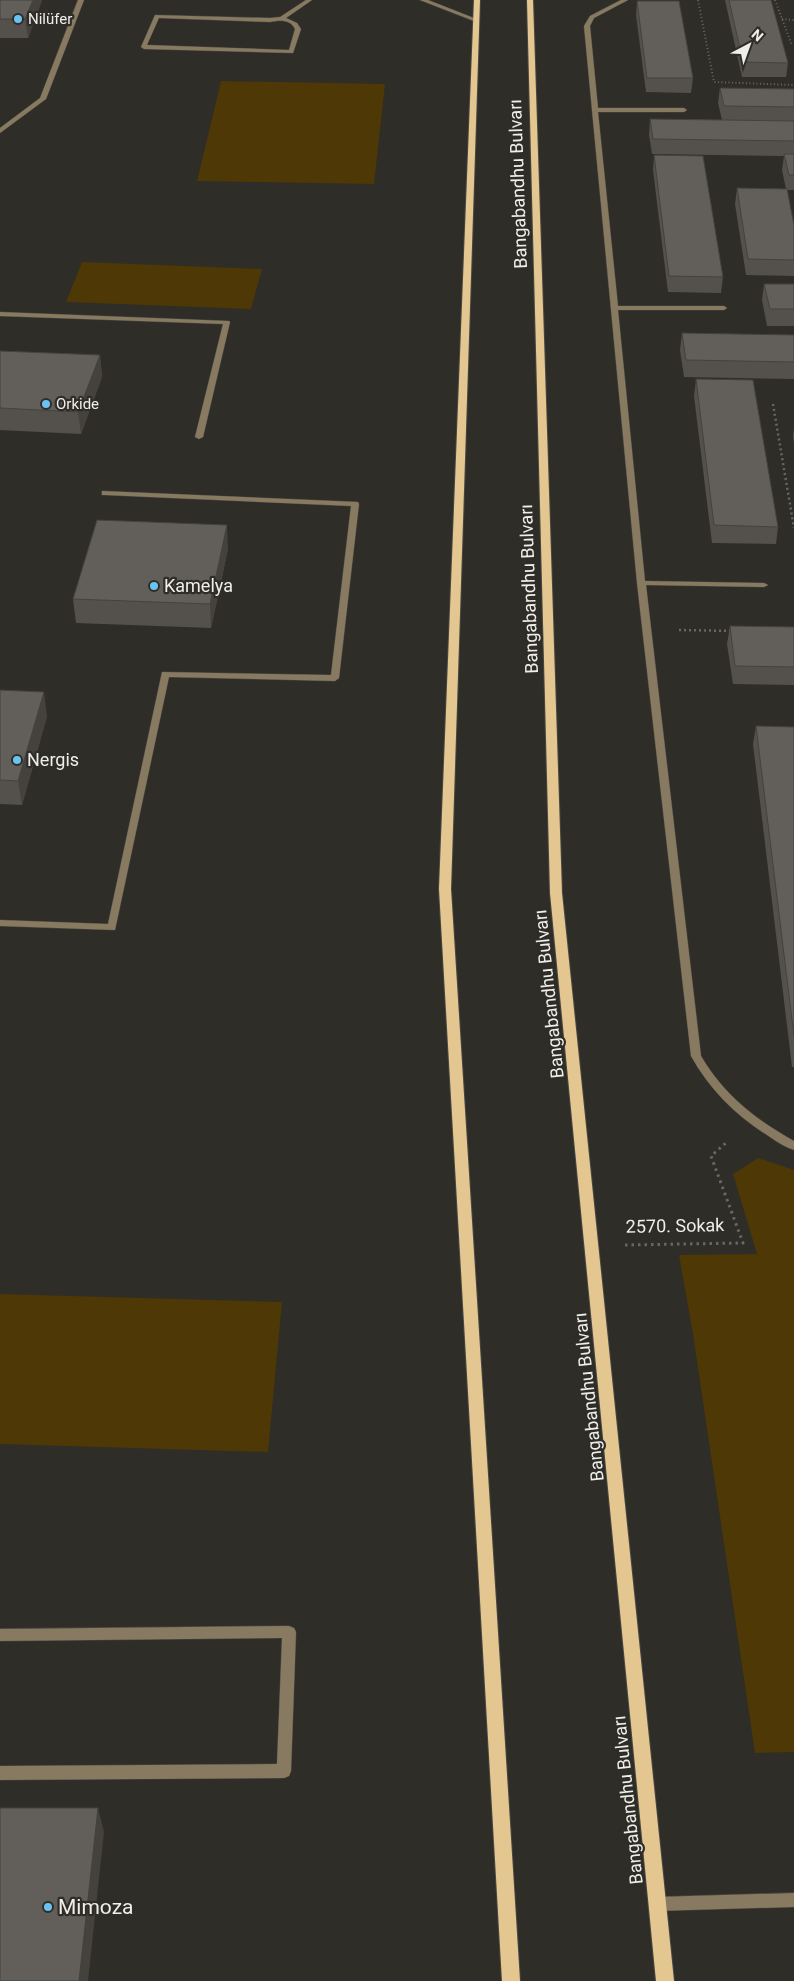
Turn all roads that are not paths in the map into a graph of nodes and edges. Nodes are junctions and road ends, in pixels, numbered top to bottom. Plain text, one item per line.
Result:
1 (82, 0) edge
2 (309, 0) edge
3 (423, 0) edge
4 (477, 0) edge
5 (530, 0) edge
6 (625, 0) edge
7 (282, 18) junction
8 (476, 20) junction
9 (594, 110) junction
10 (684, 110) dead end
11 (0, 131) edge
12 (614, 308) junction
13 (724, 308) dead end
14 (0, 314) edge
15 (199, 437) dead end
16 (105, 493) dead end
17 (641, 583) junction
18 (764, 585) dead end
19 (0, 922) edge
20 (794, 1146) edge
21 (0, 1635) edge
22 (0, 1773) edge
23 (794, 1900) edge
24 (656, 1904) junction
25 (511, 1981) edge
26 (665, 1981) edge

1 - 11 street
2 - 7 street
3 - 8 street
4 - 8 main road
5 - 24 main road, Bangabandhu Bulvarı
6 - 9 street
7 - 7 street
8 - 25 main road
9 - 10 street
9 - 12 street
12 - 13 street
12 - 17 street
14 - 15 street
16 - 19 street
17 - 18 street
17 - 20 street
21 - 22 street
23 - 24 street
24 - 26 main road, Bangabandhu Bulvarı

